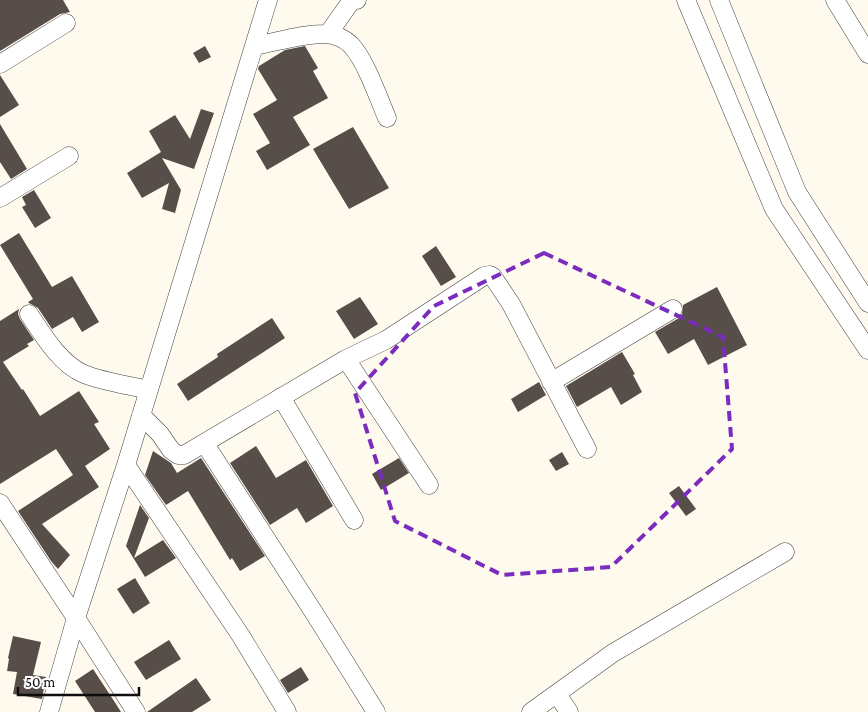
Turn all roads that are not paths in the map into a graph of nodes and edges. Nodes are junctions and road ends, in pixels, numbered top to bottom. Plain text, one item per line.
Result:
1 (268, 0) edge
2 (357, 0) edge
3 (686, 0) edge
4 (719, 0) edge
5 (835, 0) edge
6 (66, 23) dead end
7 (328, 34) junction
8 (254, 46) junction
9 (868, 54) edge
10 (0, 64) edge
11 (387, 118) dead end
12 (69, 156) dead end
13 (797, 192) junction
14 (0, 198) edge
15 (774, 209) junction
16 (868, 303) edge
17 (673, 308) dead end
18 (29, 314) dead end
19 (868, 350) edge
20 (346, 359) junction
21 (551, 382) junction
22 (149, 390) junction
23 (281, 398) junction
24 (141, 414) junction
25 (205, 444) junction
26 (587, 449) dead end
27 (126, 465) junction
28 (429, 485) dead end
29 (0, 503) edge
30 (354, 520) dead end
31 (785, 552) dead end
32 (76, 618) junction
33 (557, 694) junction
34 (49, 712) edge
35 (136, 712) edge
36 (287, 712) edge
37 (376, 712) edge
38 (531, 712) edge
39 (568, 712) edge

1 - 8 street
2 - 7 street
3 - 15 street
4 - 13 street
5 - 9 street
6 - 10 street
7 - 8 street
7 - 11 street
8 - 22 street
12 - 14 street
13 - 15 street
13 - 16 street
15 - 19 street
17 - 21 street
18 - 22 street
20 - 21 street
20 - 23 street
20 - 28 street
21 - 26 street
22 - 24 street
23 - 25 street
23 - 30 street
24 - 25 street
24 - 27 street
25 - 37 street
27 - 32 street
27 - 36 street
29 - 32 street
31 - 33 street
32 - 34 street
32 - 35 street
33 - 38 street
33 - 39 street

